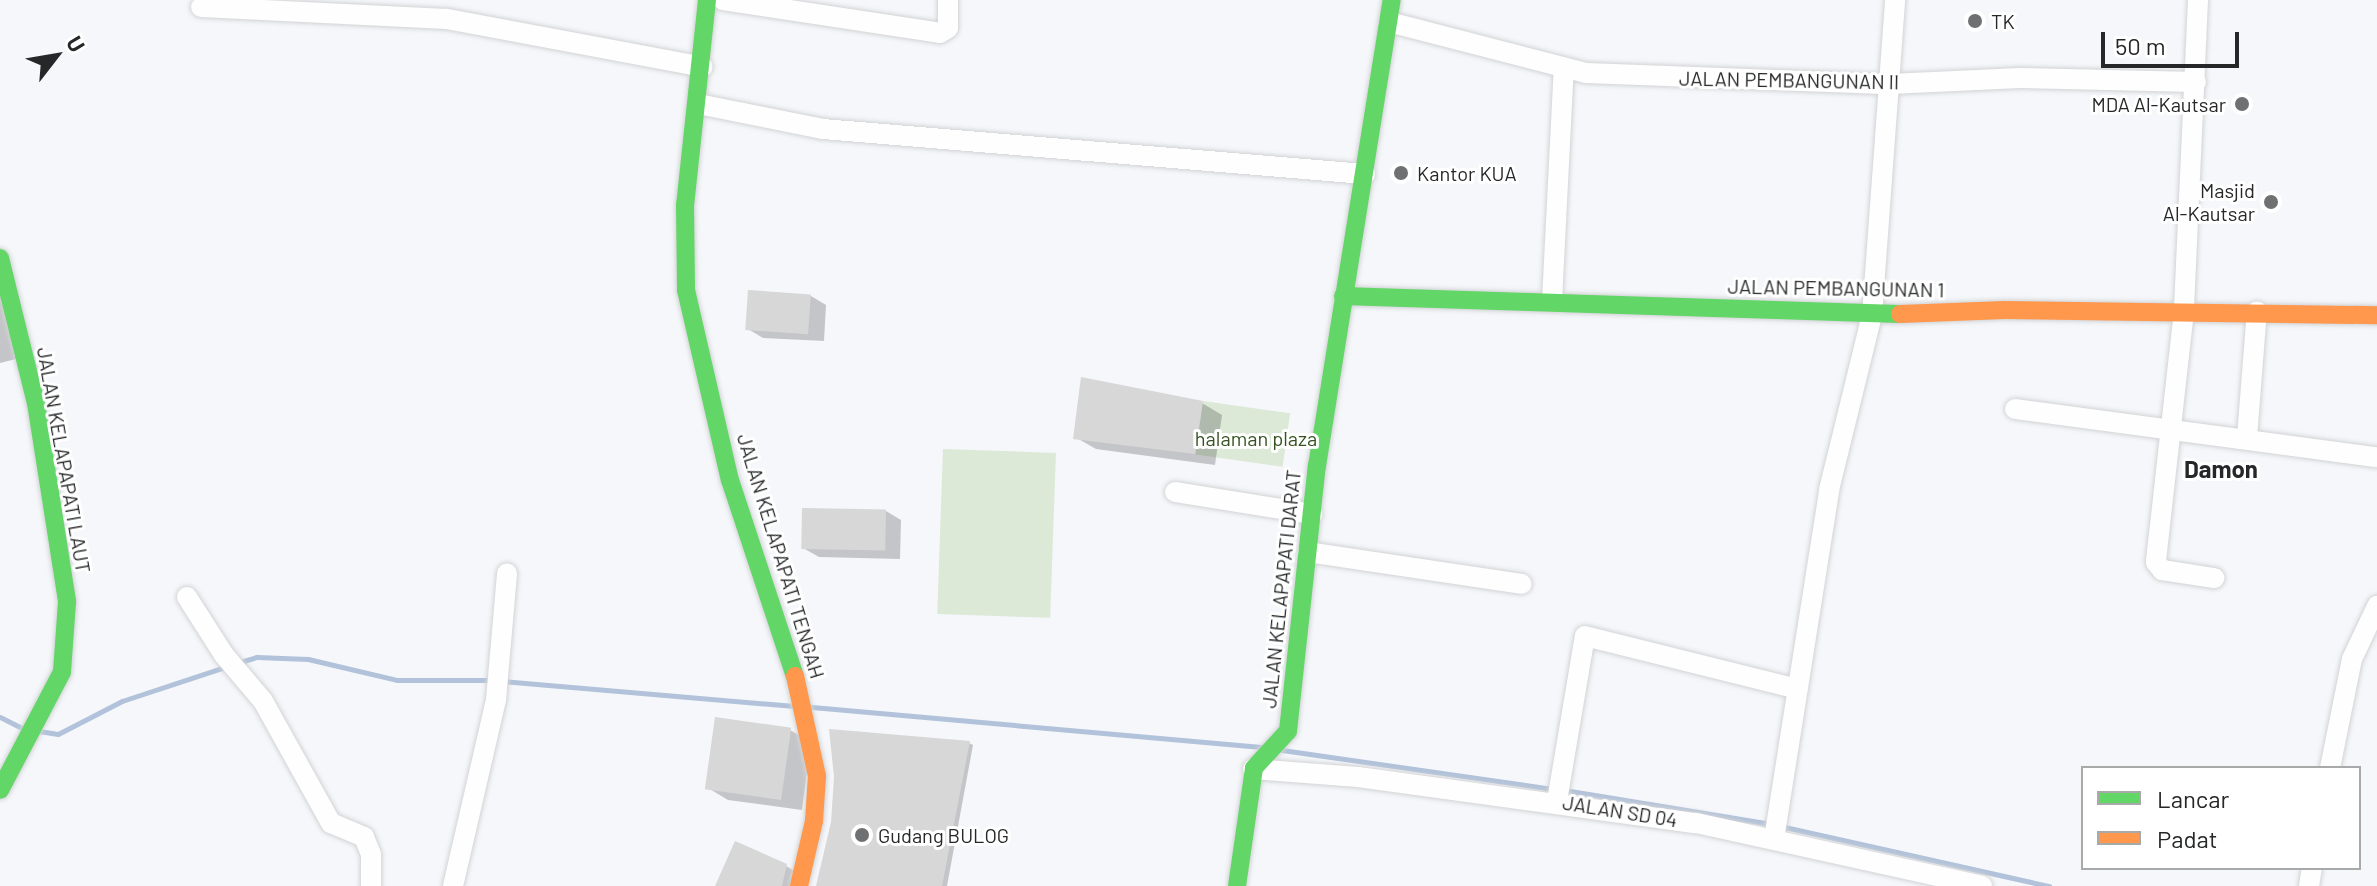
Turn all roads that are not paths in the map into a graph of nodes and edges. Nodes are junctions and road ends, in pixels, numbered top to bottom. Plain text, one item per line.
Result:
1 (707, 0) edge
2 (723, 0) edge
3 (948, 0) edge
4 (1392, 0) edge
5 (1895, 0) edge
6 (2198, 0) edge
7 (201, 7) dead end
8 (448, 9) edge
9 (1389, 22) junction
10 (703, 67) junction
11 (1564, 68) junction
12 (2196, 82) junction
13 (1890, 84) junction
14 (698, 104) junction
15 (1365, 174) junction
16 (0, 258) edge
17 (1343, 296) junction
18 (1552, 301) junction
19 (2184, 311) junction
20 (2257, 311) junction
21 (1872, 315) junction
22 (2377, 315) edge
23 (2015, 409) dead end
24 (2169, 429) junction
25 (2247, 437) junction
26 (2377, 457) edge
27 (1175, 492) dead end
28 (1312, 514) junction
29 (1308, 552) junction
30 (507, 573) dead end
31 (2214, 578) dead end
32 (1522, 584) dead end
33 (187, 597) dead end
34 (2377, 606) edge
35 (1797, 689) junction
36 (2330, 766) edge
37 (1253, 768) junction
38 (0, 790) edge
39 (1558, 794) junction
40 (1775, 829) junction
41 (371, 886) edge
42 (453, 886) edge
43 (799, 886) edge
44 (1237, 886) edge
45 (1982, 886) edge

1 - 10 street, JALAN KELAPAPATI TENGAH
2 - 3 street
4 - 9 street, JALAN KELAPAPATI DARAT
5 - 13 street
6 - 12 street
7 - 8 street
8 - 10 street
9 - 11 street, JALAN PEMBANGUNAN II
9 - 15 street, JALAN KELAPAPATI DARAT
10 - 14 street, JALAN KELAPAPATI TENGAH
11 - 13 street, JALAN PEMBANGUNAN II
11 - 18 street
12 - 13 street, JALAN PEMBANGUNAN II
12 - 19 street
13 - 21 street
14 - 15 street
14 - 43 street, JALAN KELAPAPATI TENGAH
15 - 17 street, JALAN KELAPAPATI DARAT
16 - 38 street, JALAN KELAPAPATI LAUT
17 - 18 street, JALAN PEMBANGUNAN 1
17 - 28 street, JALAN KELAPAPATI DARAT
18 - 21 street, JALAN PEMBANGUNAN 1
19 - 20 street, JALAN PEMBANGUNAN 1
19 - 21 street, JALAN PEMBANGUNAN 1
19 - 24 street
20 - 22 street, JALAN PEMBANGUNAN 1
20 - 25 street
21 - 35 street
23 - 24 street
24 - 25 street
24 - 31 street
25 - 26 street
27 - 28 street
28 - 29 street, JALAN KELAPAPATI DARAT
29 - 32 street
29 - 37 street, JALAN KELAPAPATI DARAT
30 - 42 street
33 - 41 street
34 - 36 street
35 - 39 street
35 - 40 street
37 - 39 street, JALAN SD 04
37 - 44 street
39 - 40 street, JALAN SD 04
40 - 45 street, JALAN SD 04

